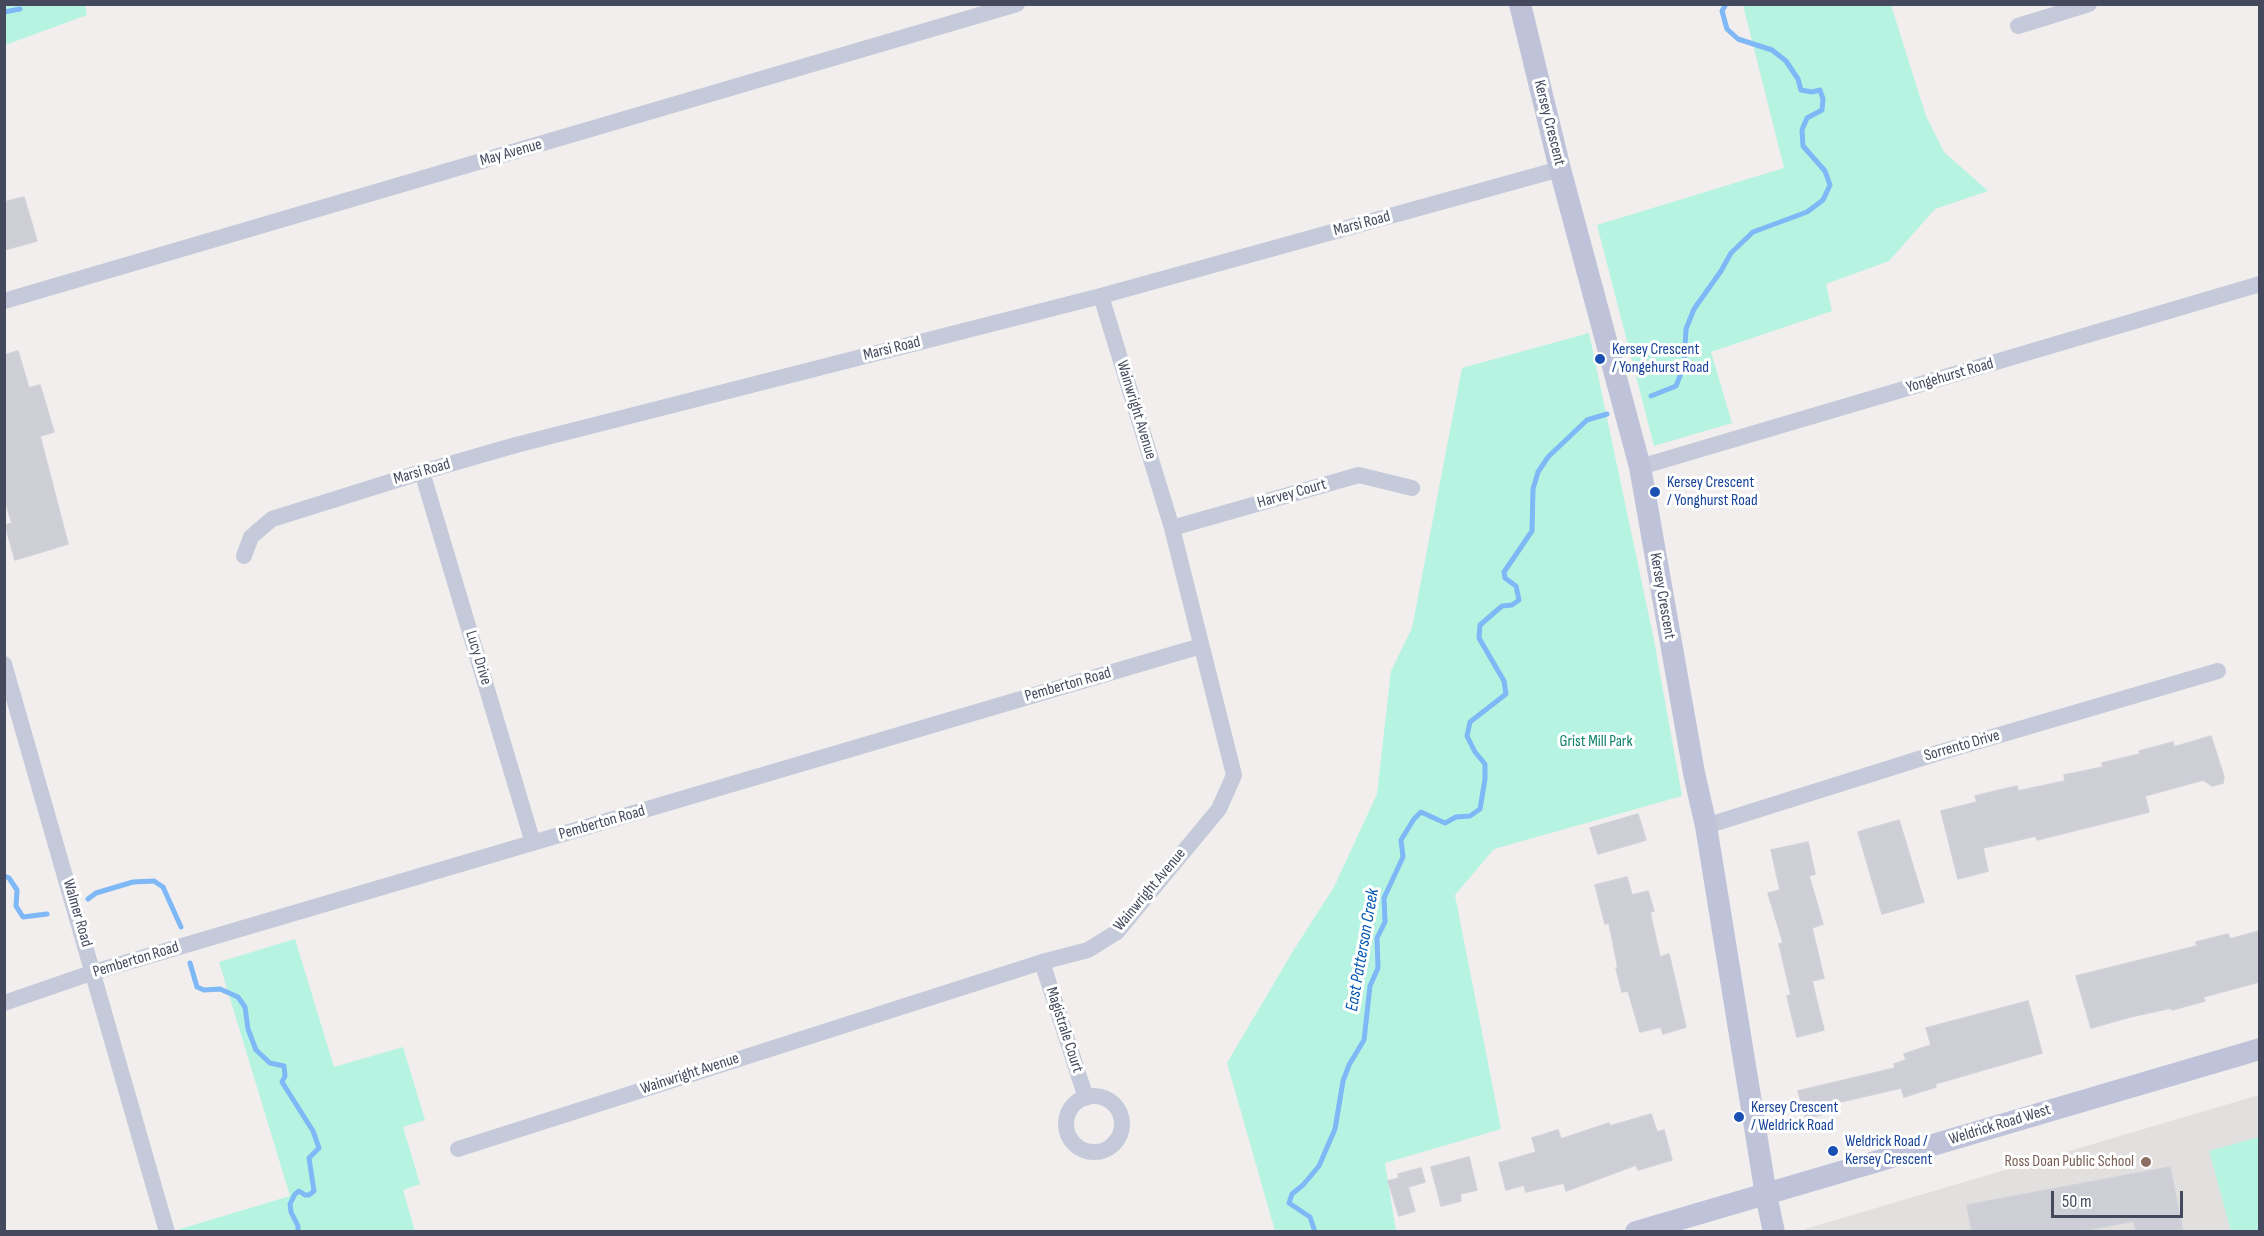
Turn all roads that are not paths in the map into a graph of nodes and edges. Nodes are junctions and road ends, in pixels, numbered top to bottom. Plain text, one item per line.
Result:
1 (1017, 4) edge
2 (1520, 4) edge
3 (2089, 4) edge
4 (2018, 26) dead end
5 (1560, 169) junction
6 (2259, 285) edge
7 (1101, 296) junction
8 (4, 301) edge
9 (1640, 467) junction
10 (422, 472) junction
11 (1412, 488) dead end
12 (1172, 528) junction
13 (243, 556) dead end
14 (1201, 646) junction
15 (4, 664) edge
16 (2218, 671) dead end
17 (1706, 826) junction
18 (533, 843) junction
19 (1042, 962) junction
20 (94, 972) junction
21 (4, 1003) edge
22 (2259, 1049) edge
23 (1086, 1098) dead end
24 (458, 1149) dead end
25 (1766, 1195) junction
26 (167, 1232) edge
27 (1636, 1232) edge
28 (1774, 1232) edge

1 - 8 street, May Avenue
2 - 5 street, Kersey Crescent
3 - 4 street
5 - 7 street, Marsi Road
5 - 9 street, Kersey Crescent
6 - 9 street, Yongehurst Road
7 - 10 street, Marsi Road
7 - 12 street, Wainwright Avenue
9 - 17 street, Kersey Crescent
10 - 13 street, Marsi Road
10 - 18 street, Lucy Drive
11 - 12 street, Harvey Court
12 - 14 street, Wainwright Avenue
14 - 18 street, Pemberton Road
14 - 19 street, Wainwright Avenue
15 - 20 street, Walmer Road
16 - 17 street, Sorrento Drive
17 - 25 street, Kersey Crescent
18 - 20 street, Pemberton Road
19 - 23 street, Magistrale Court
19 - 24 street, Wainwright Avenue
20 - 21 street, Pemberton Road
20 - 26 street, Walmer Road
22 - 25 street, Weldrick Road West
25 - 27 street, Weldrick Road West
25 - 28 street, Kersey Crescent

